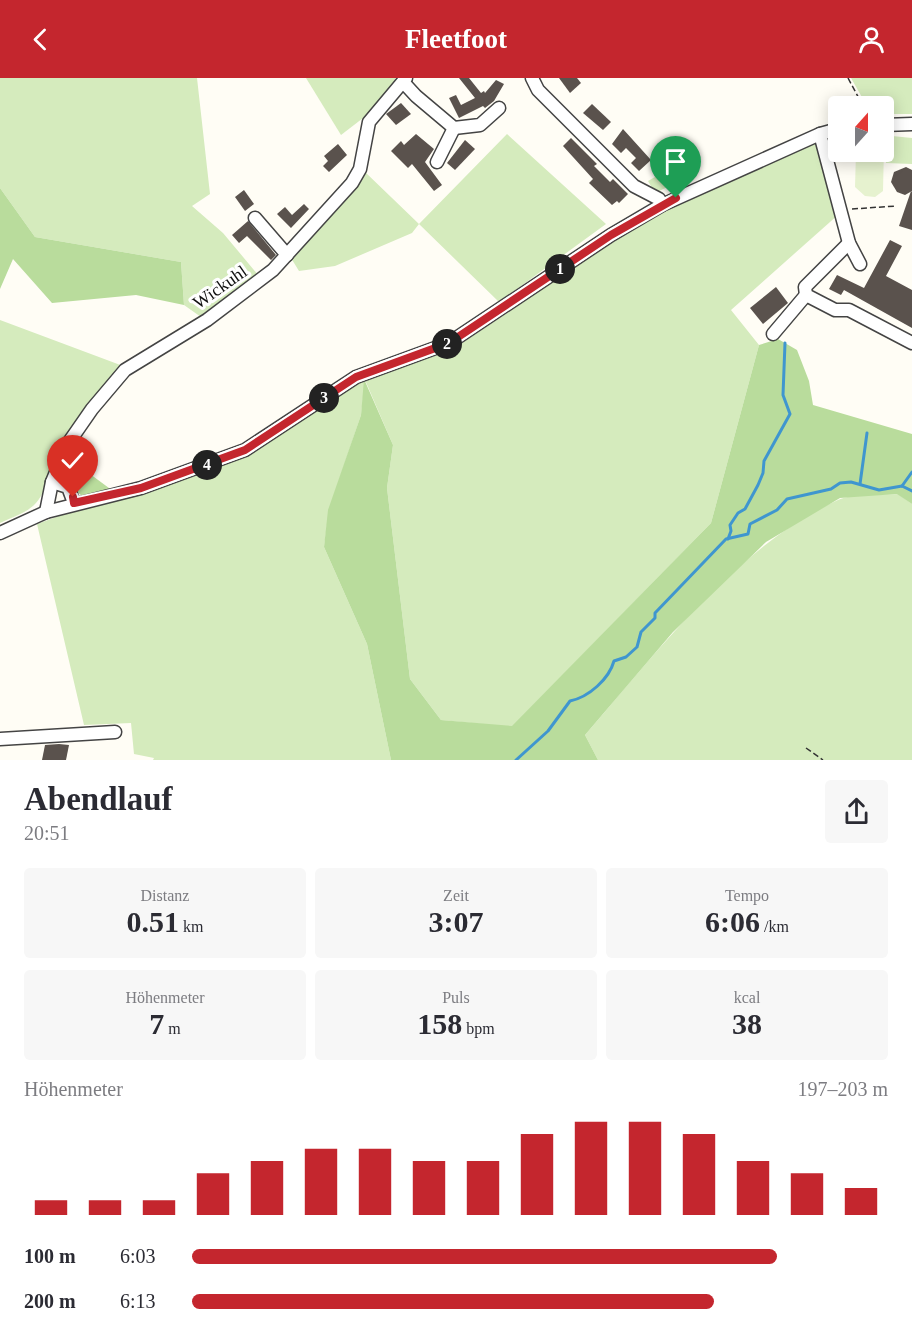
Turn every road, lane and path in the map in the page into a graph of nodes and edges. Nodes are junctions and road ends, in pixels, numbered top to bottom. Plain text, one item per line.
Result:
1 (532, 78) edge
2 (848, 78) edge
3 (404, 80) edge
4 (858, 96) edge
5 (499, 108) dead end
6 (912, 124) edge
7 (894, 125) edge
8 (454, 128) junction
9 (828, 132) edge
10 (820, 134) junction
11 (437, 162) dead end
12 (662, 205) junction
13 (896, 206) dead end
14 (840, 209) junction
15 (255, 218) dead end
16 (849, 243) junction
17 (288, 255) junction
18 (860, 264) dead end
19 (806, 295) junction
20 (773, 334) dead end
21 (912, 343) edge
22 (52, 482) junction
23 (74, 503) junction
24 (46, 512) junction
25 (0, 533) edge
26 (115, 732) dead end
27 (0, 739) edge
28 (806, 748) dead end
29 (823, 760) edge

1 - 12 street
2 - 4 path
3 - 8 street
3 - 17 street, Wickuhl
5 - 8 street
6 - 7 street
8 - 11 street
9 - 10 street
10 - 12 street
10 - 14 street
12 - 23 street
13 - 14 path
14 - 16 street
15 - 17 street
16 - 18 street
16 - 19 street
17 - 22 street, Wickuhl
19 - 20 street
19 - 21 street
22 - 23 street
22 - 24 street, Wickuhl
23 - 24 street
24 - 25 street
26 - 27 street
28 - 29 path

